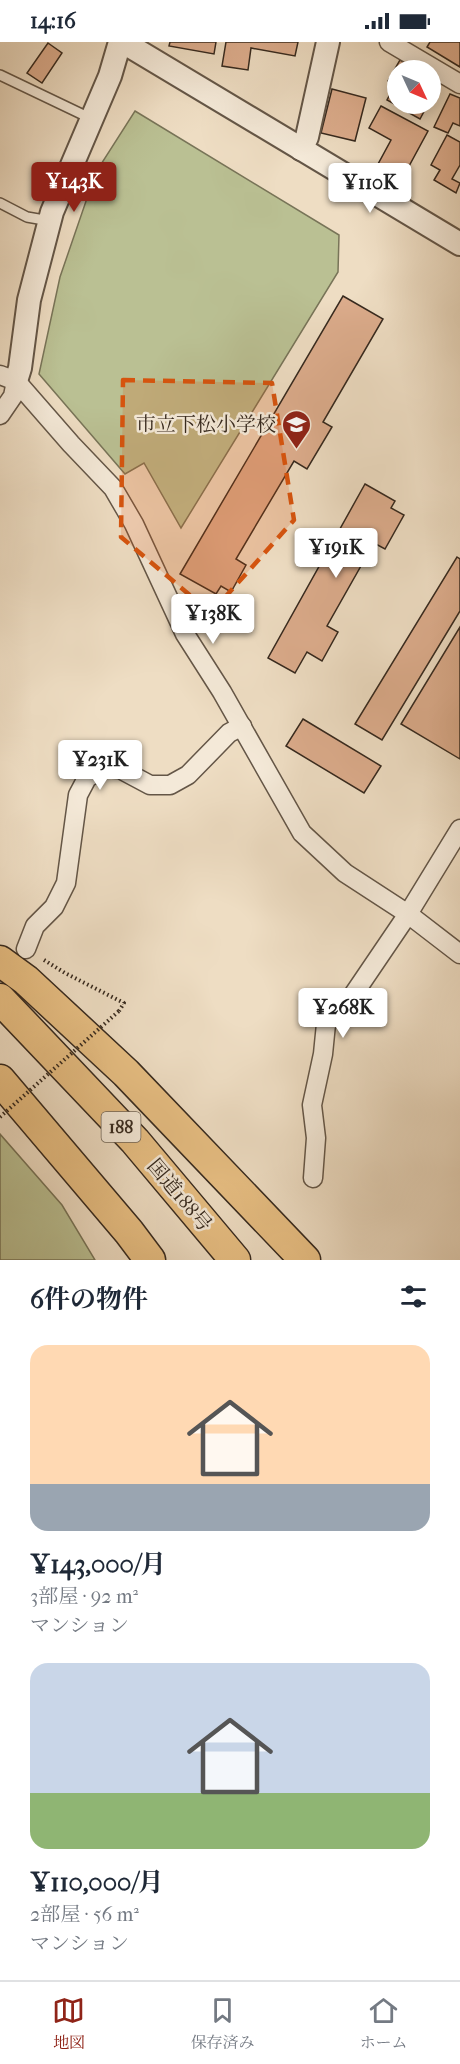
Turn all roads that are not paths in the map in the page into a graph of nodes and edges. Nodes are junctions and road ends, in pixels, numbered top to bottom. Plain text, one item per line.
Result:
1 (122, 42) edge
2 (328, 42) edge
3 (389, 42) edge
4 (0, 75) edge
5 (460, 84) edge
6 (92, 119) junction
7 (301, 149) junction
8 (0, 203) edge
9 (50, 221) junction
10 (460, 244) edge
11 (8, 378) edge
12 (0, 415) edge
13 (242, 726) junction
14 (460, 829) edge
15 (408, 914) junction
16 (460, 954) edge
17 (13, 955) edge
18 (0, 999) edge
19 (0, 1080) edge
20 (313, 1178) dead end
21 (150, 1260) edge
22 (235, 1260) edge
23 (305, 1260) edge

1 - 6 street
1 - 7 street
2 - 7 street
3 - 5 street
4 - 6 lane
6 - 9 street
7 - 10 street
8 - 9 lane
9 - 11 street
11 - 12 street
11 - 13 street
13 - 15 street
13 - 17 street
14 - 15 street
15 - 16 street
15 - 20 street
17 - 23 highway
18 - 22 highway, 国道188号 / 188
19 - 21 highway

